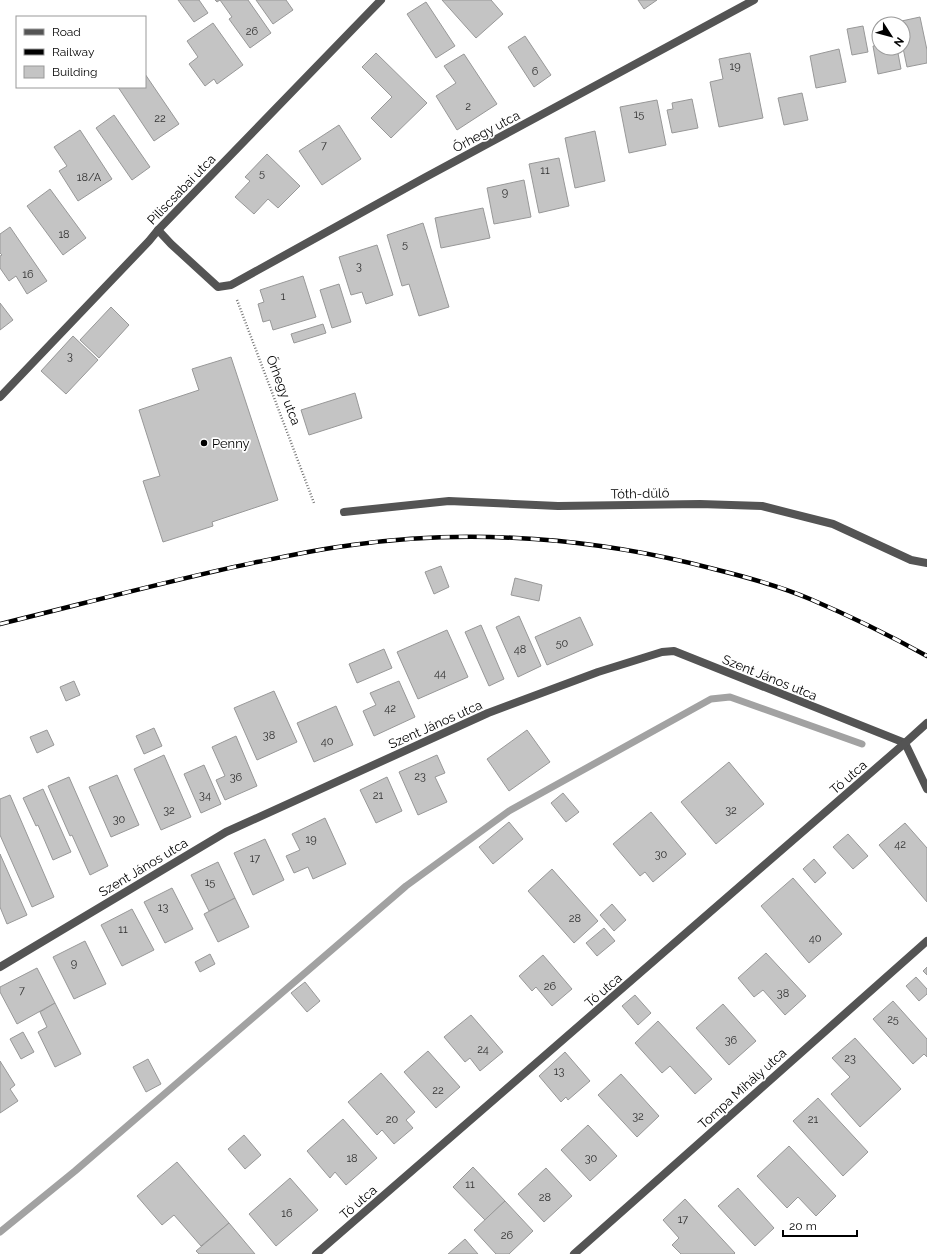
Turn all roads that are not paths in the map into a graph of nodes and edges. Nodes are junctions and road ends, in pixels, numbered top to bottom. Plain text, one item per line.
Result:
1 (381, 0) edge
2 (754, 0) edge
3 (158, 230) junction
4 (0, 397) edge
5 (344, 512) dead end
6 (927, 563) edge
7 (927, 723) edge
8 (905, 744) junction
9 (927, 789) edge
10 (927, 941) edge
11 (0, 967) edge
12 (316, 1254) edge
13 (574, 1254) edge

1 - 3 street, Piliscsabai utca
2 - 3 street, Őrhegy utca
3 - 4 street, Piliscsabai utca
5 - 6 street, Tóth-dűlő
7 - 8 street, Tó utca
8 - 9 street
8 - 11 street, Szent János utca
8 - 12 street, Tó utca
10 - 13 street, Tompa Mihály utca

